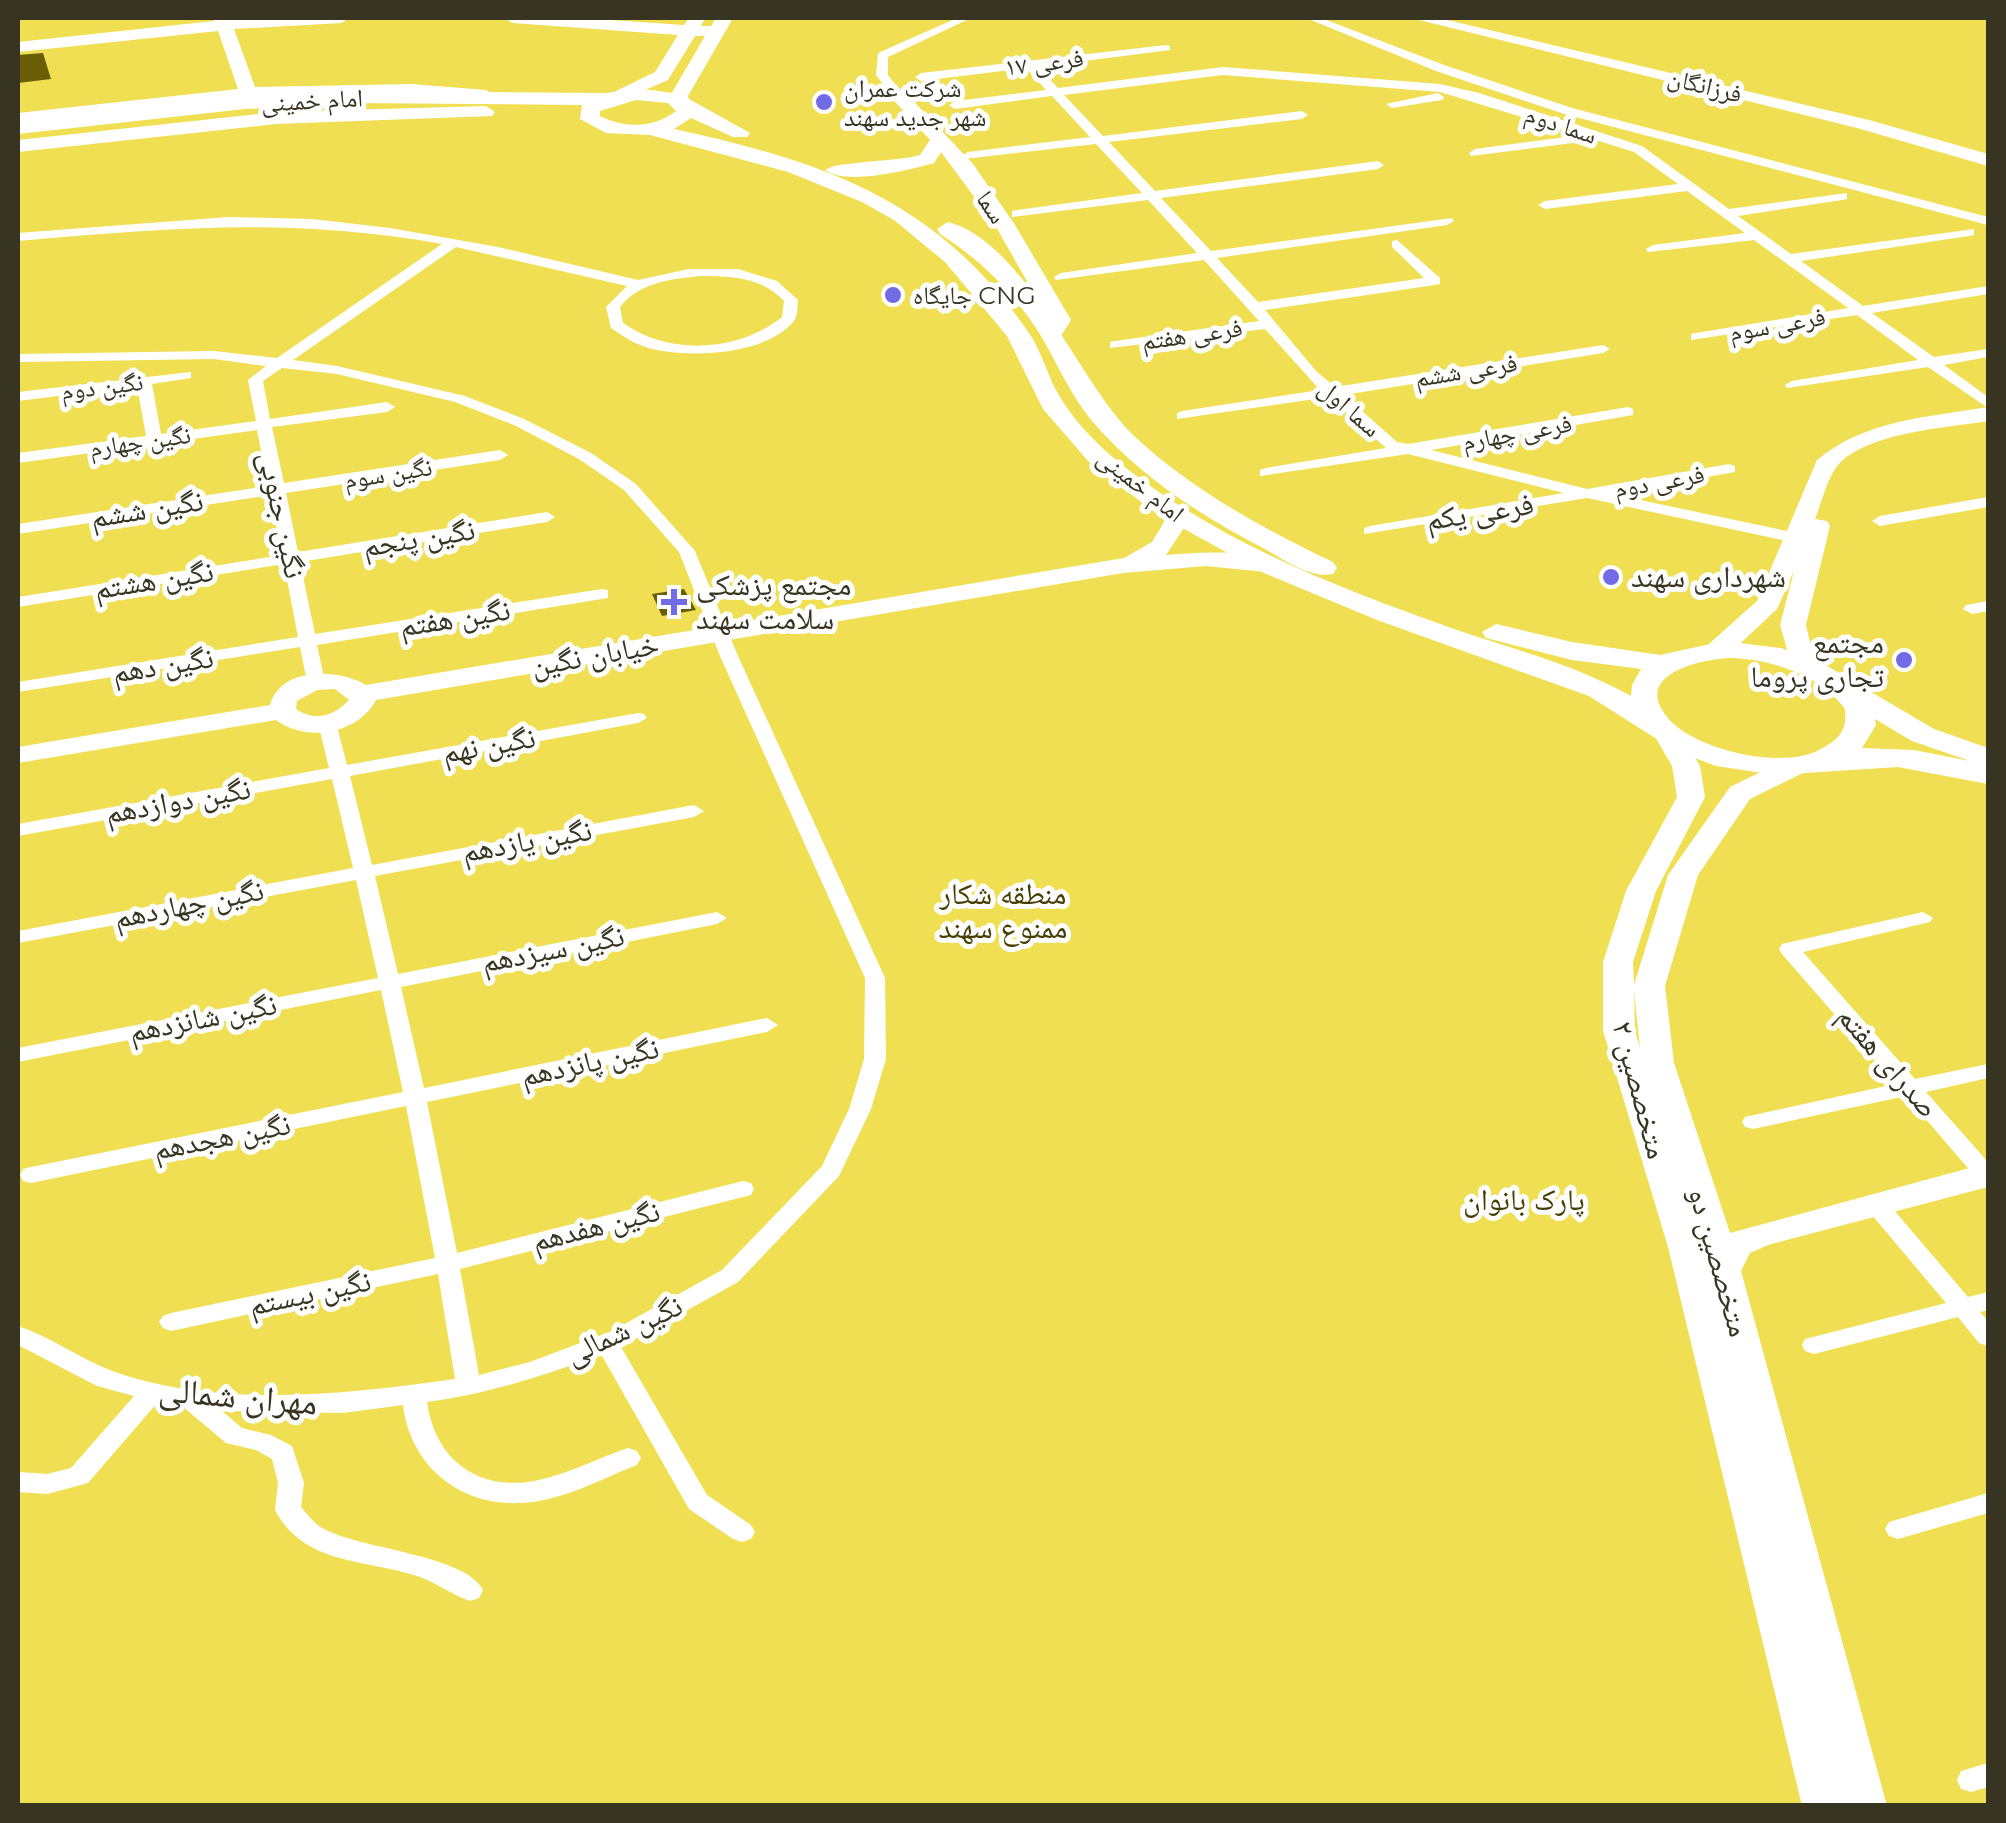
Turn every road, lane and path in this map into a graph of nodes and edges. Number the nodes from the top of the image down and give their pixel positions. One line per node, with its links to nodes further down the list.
1 (342, 18): 7 (street)
2 (513, 18): 8 (street)
3 (965, 18): 15 (street)
4 (1312, 18): 46 (street)
5 (1420, 18): 37 (street, فرزانگان)
6 (1471, 18): 34 (street, فرزانگان)
7 (223, 21): 10 (street); 14 (street)
8 (693, 24): 9 (street); 19 (street)
9 (720, 25): 21 (street)
10 (18, 47)
11 (1166, 48): 12 (street, فرعی ۱۷)
12 (1029, 64): 13 (street, فرعی ۱۷); 16 (street, سما اول)
13 (921, 77)
14 (248, 92): 18 (street); 25 (street)
15 (896, 92): 31 (street, سما)
16 (1054, 92): 17 (street, سما دوم); 22 (street, سما دوم); 32 (street, سما اول)
17 (1465, 94): 20 (street); 29 (street, سما دوم)
18 (509, 97): 19 (main road, امام خمینی); 27 (main road, امام خمینی)
19 (615, 97): 21 (main road, امام خمینی); 26 (main road)
20 (1392, 104)
21 (684, 105): 28 (main road); 39 (main road, امام خمینی)
22 (955, 105)
23 (486, 112): 26 (main road, امام خمینی); 30 (main road, امام خمینی); 33 (street)
24 (1302, 115): 32 (street)
25 (18, 119)
26 (590, 119): 28 (main road, امام خمینی)
27 (18, 128)
28 (648, 129): 92 (main road, امام خمینی)
29 (1598, 136): 35 (street); 40 (street, سما دوم)
30 (18, 137)
31 (939, 140): 39 (street); 62 (street, سما)
32 (1102, 141): 36 (street); 41 (street, سما اول)
33 (18, 146)
34 (1988, 149)
35 (1475, 153)
36 (968, 156)
37 (1988, 160)
38 (1378, 165): 41 (street)
39 (834, 170): 62 (main road, امام خمینی)
40 (1689, 187): 43 (street); 45 (street, سما دوم)
41 (1152, 196): 44 (street); 54 (street, سما اول)
42 (1842, 196): 45 (street)
43 (1544, 205)
44 (1016, 214)
45 (1725, 214): 49 (street, سما دوم)
46 (1988, 220)
47 (1447, 222): 54 (street)
48 (1970, 232): 55 (street)
49 (1754, 236): 53 (street); 55 (street, سما دوم)
50 (18, 237): 51 (street)
51 (453, 243): 57 (street); 69 (street)
52 (1397, 244): 59 (street)
53 (1653, 250)
54 (1207, 256): 56 (street); 59 (street, سما اول)
55 (1788, 260): 60 (street, سما دوم)
56 (1061, 277)
57 (639, 285): 57 (street)
58 (1988, 290): 60 (street)
59 (1255, 307): 61 (street, سما اول)
60 (1858, 310): 63 (street, فرعی سوم); 68 (street, سما دوم)
61 (1268, 324): 64 (street, فرعی هفتم); 73 (street, سما اول)
62 (1051, 334): 105 (main road, امام خمینی)
63 (1696, 337)
64 (1115, 345)
65 (1602, 348): 73 (street, فرعی ششم)
66 (1988, 353): 68 (street)
67 (18, 358): 69 (street, نگین شمالی)
68 (1930, 362): 72 (street); 75 (street, سما دوم)
69 (282, 364): 80 (street, نگین جنوبی); 102 (street, نگین شمالی)
70 (186, 375): 71 (street, نگین دوم)
71 (144, 380): 74 (street, نگین دوم); 82 (street)
72 (1792, 385)
73 (1330, 392): 79 (street, فرعی ششم); 83 (street, سما اول)
74 (18, 396)
75 (1988, 404)
76 (387, 407): 80 (street, نگین چهارم)
77 (1628, 412): 83 (street, فرعی چهارم)
78 (1988, 414): 96 (street)
79 (1182, 416)
80 (262, 424): 82 (street, نگین چهارم); 88 (street, نگین جنوبی)
81 (1988, 426): 96 (street)
82 (154, 438): 85 (street, نگین چهارم)
83 (1407, 451): 87 (street); 89 (street, سما اول)
84 (500, 456): 88 (street, نگین سوم)
85 (18, 458)
86 (1729, 469): 89 (street, فرعی دوم)
87 (1266, 473)
88 (276, 490): 94 (street, نگین ششم); 97 (street, نگین جنوبی)
89 (1590, 494): 95 (street, فرعی یکم); 96 (street, سما اول)
90 (1988, 502): 93 (street)
91 (547, 517): 97 (street, نگین پنجم)
92 (1179, 518): 98 (main road, امام خمینی); 99 (street)
93 (1880, 521)
94 (18, 529)
95 (1370, 530)
96 (1804, 540): 104 (street); 106 (street)
97 (290, 558): 101 (street, نگین هشتم); 103 (street, نگین جنوبی)
98 (1266, 565): 99 (street, خیابان نگین); 114 (main road, امام خمینی)
99 (1123, 566): 102 (street, خیابان نگین)
100 (602, 594): 103 (street, نگین هفتم)
101 (18, 602)
102 (720, 634): 110 (street, خیابان نگین); 146 (street, نگین شمالی)
103 (308, 642): 107 (street, نگین جنوبی); 108 (street, نگین دهم)
104 (1720, 649): 105 (main road); 106 (main road)
105 (1663, 664): 114 (main road)
106 (1802, 664): 109 (main road)
107 (316, 682): 110 (street); 111 (street)
108 (18, 687)
109 (1846, 689): 116 (main road); 117 (main road)
110 (362, 694): 113 (street)
111 (282, 711): 113 (street); 115 (street)
112 (638, 718): 118 (street, نگین نهم)
113 (327, 724): 118 (street)
114 (1664, 731): 117 (main road, امام خمینی); 158 (street, متخصصین ۲)
115 (18, 755)
116 (1988, 758)
117 (1810, 762): 119 (main road); 136 (street, متخصصین دو)
118 (340, 772): 121 (street, نگین دوازدهم); 122 (street)
119 (1988, 775)
120 (694, 811): 122 (street, نگین یازدهم)
121 (18, 830)
122 (361, 870): 125 (street, نگین چهاردهم); 126 (street)
123 (716, 918): 126 (street, نگین سیزدهم)
124 (1923, 918): 130 (street, صدرای هفتم)
125 (18, 938)
126 (389, 980): 128 (street, نگین شانزدهم); 131 (street)
127 (767, 1025): 131 (street, نگین پانزدهم)
128 (18, 1055)
129 (1988, 1072): 130 (street)
130 (1911, 1088): 132 (street); 134 (street, صدرای هفتم)
131 (414, 1098): 133 (street, نگین هجدهم); 139 (street)
132 (1753, 1122)
133 (31, 1175)
134 (1988, 1175): 137 (street)
135 (743, 1188): 139 (street, نگین هفدهم)
136 (1702, 1202): 138 (street); 140 (street, متخصصین دو)
137 (1874, 1202): 138 (street); 142 (street)
138 (1787, 1225): 140 (street)
139 (449, 1263): 143 (street, نگین بیستم); 148 (street)
140 (1723, 1272): 159 (street, متخصصین دو)
141 (1988, 1300): 142 (street)
142 (1963, 1307): 145 (street); 147 (street)
143 (170, 1322)
144 (18, 1335): 149 (street, مهران شمالی)
145 (1988, 1338)
146 (606, 1343): 148 (street, نگین شمالی); 156 (street)
147 (1814, 1345)
148 (470, 1387): 150 (street, مهران شمالی)
149 (153, 1391): 151 (street, مهران شمالی); 153 (street)
150 (414, 1396): 151 (street, مهران شمالی); 152 (street)
151 (188, 1397): 157 (street)
152 (628, 1458)
153 (18, 1482)
154 (1988, 1503): 155 (street)
155 (1898, 1529)
156 (742, 1532)
157 (470, 1590)
158 (1824, 1806)
159 (1866, 1806)

